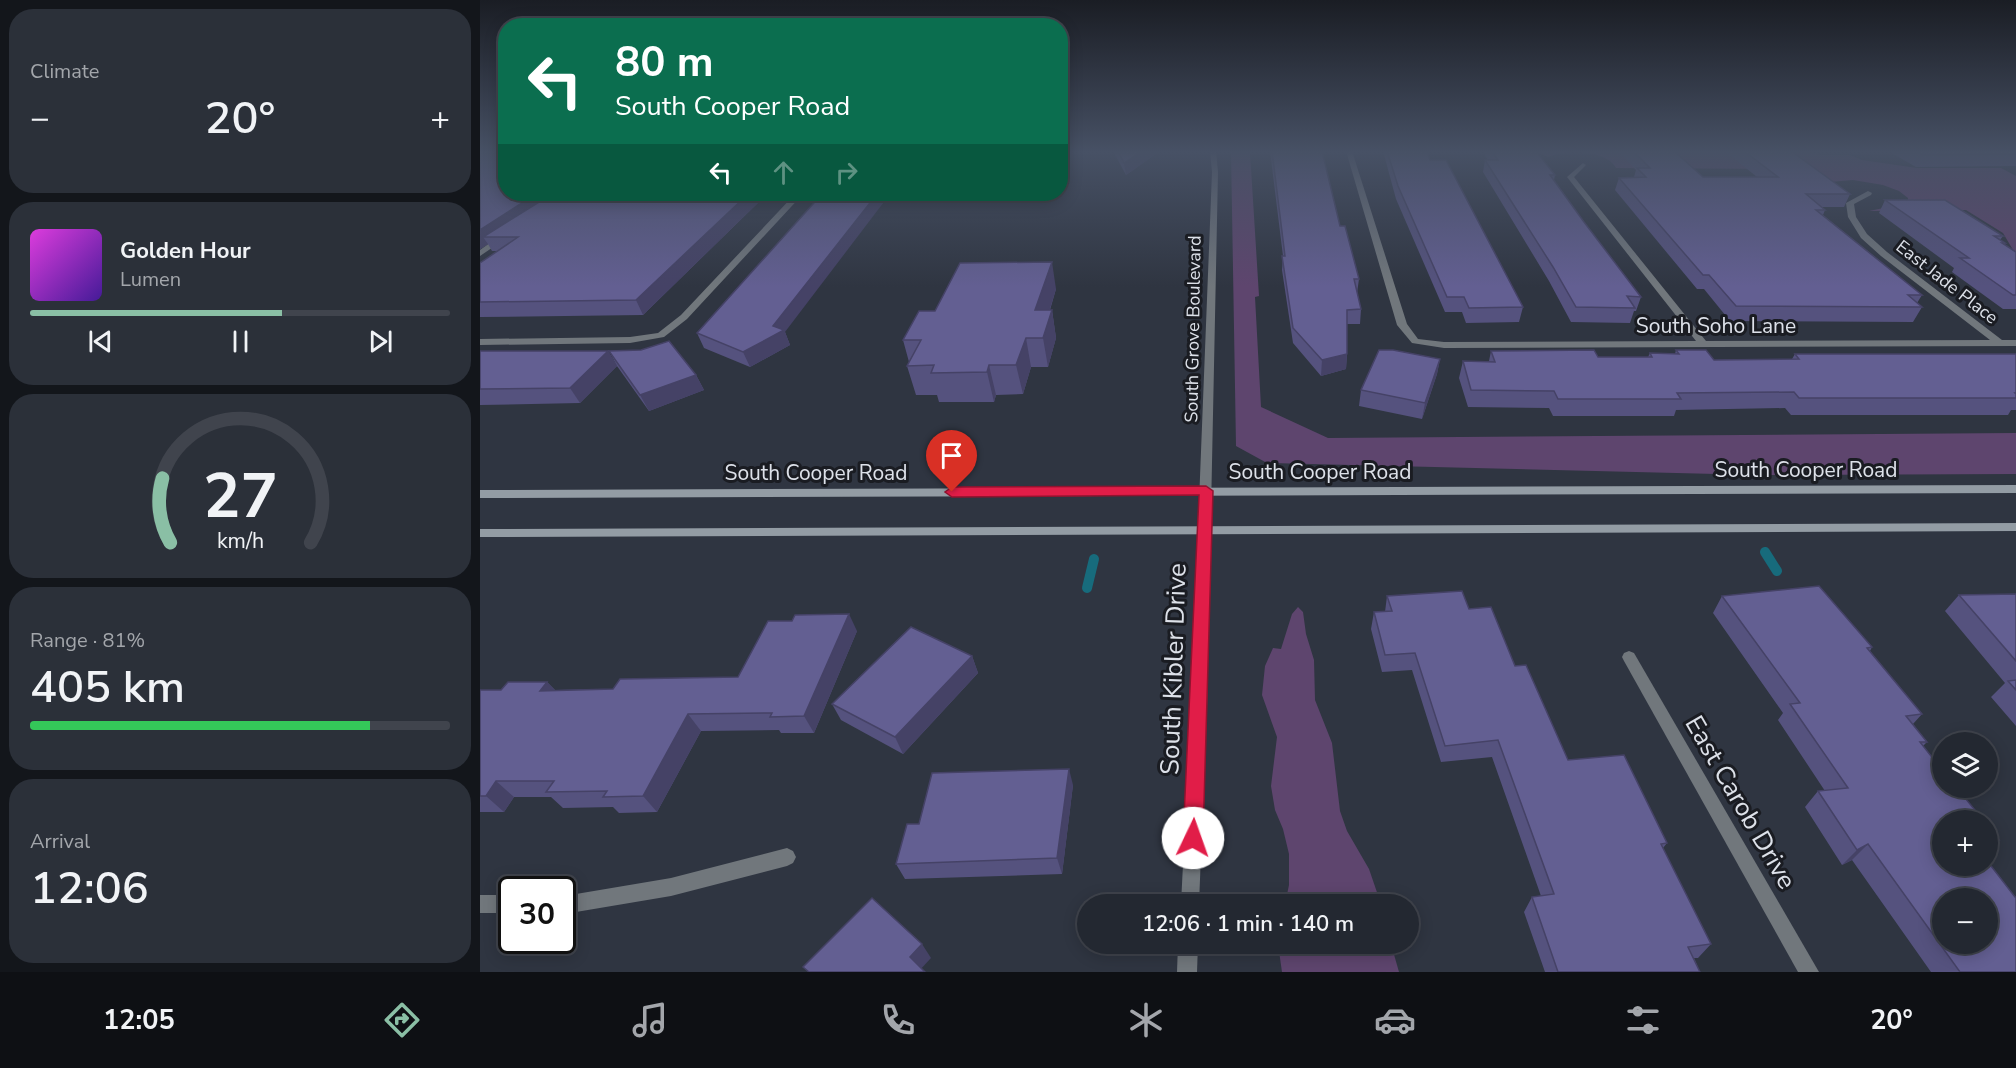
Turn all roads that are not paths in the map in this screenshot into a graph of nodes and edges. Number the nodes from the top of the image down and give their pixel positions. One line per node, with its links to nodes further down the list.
1 (1214, 196): 13 (street, South Grove Boulevard)
2 (1363, 196): 11 (street, South Soho Lane)
3 (1585, 196): 11 (street)
4 (1862, 196): 9 (street, East Jade Place)
5 (792, 201): 8 (street)
6 (509, 234): 7 (street)
7 (480, 254)
8 (480, 342)
9 (2000, 343): 10 (street, South Soho Lane); 11 (street, South Soho Lane)
10 (2016, 343)
11 (1703, 344)
12 (2016, 489): 13 (main road, South Cooper Road)
13 (1206, 491): 14 (main road, South Cooper Road); 15 (street, South Grove Boulevard)
14 (480, 494)
15 (1205, 508): 17 (street, South Kibler Drive)
16 (2016, 526): 17 (main road)
17 (1205, 530): 18 (main road); 21 (street, South Kibler Drive)
18 (480, 533)
19 (1629, 657): 27 (street, East Carob Drive)
20 (787, 857): 22 (street)
21 (1190, 894)
22 (576, 903)
23 (480, 904): 24 (street)
24 (498, 904)
25 (1187, 954): 26 (street)
26 (1186, 972)
27 (1809, 972)

